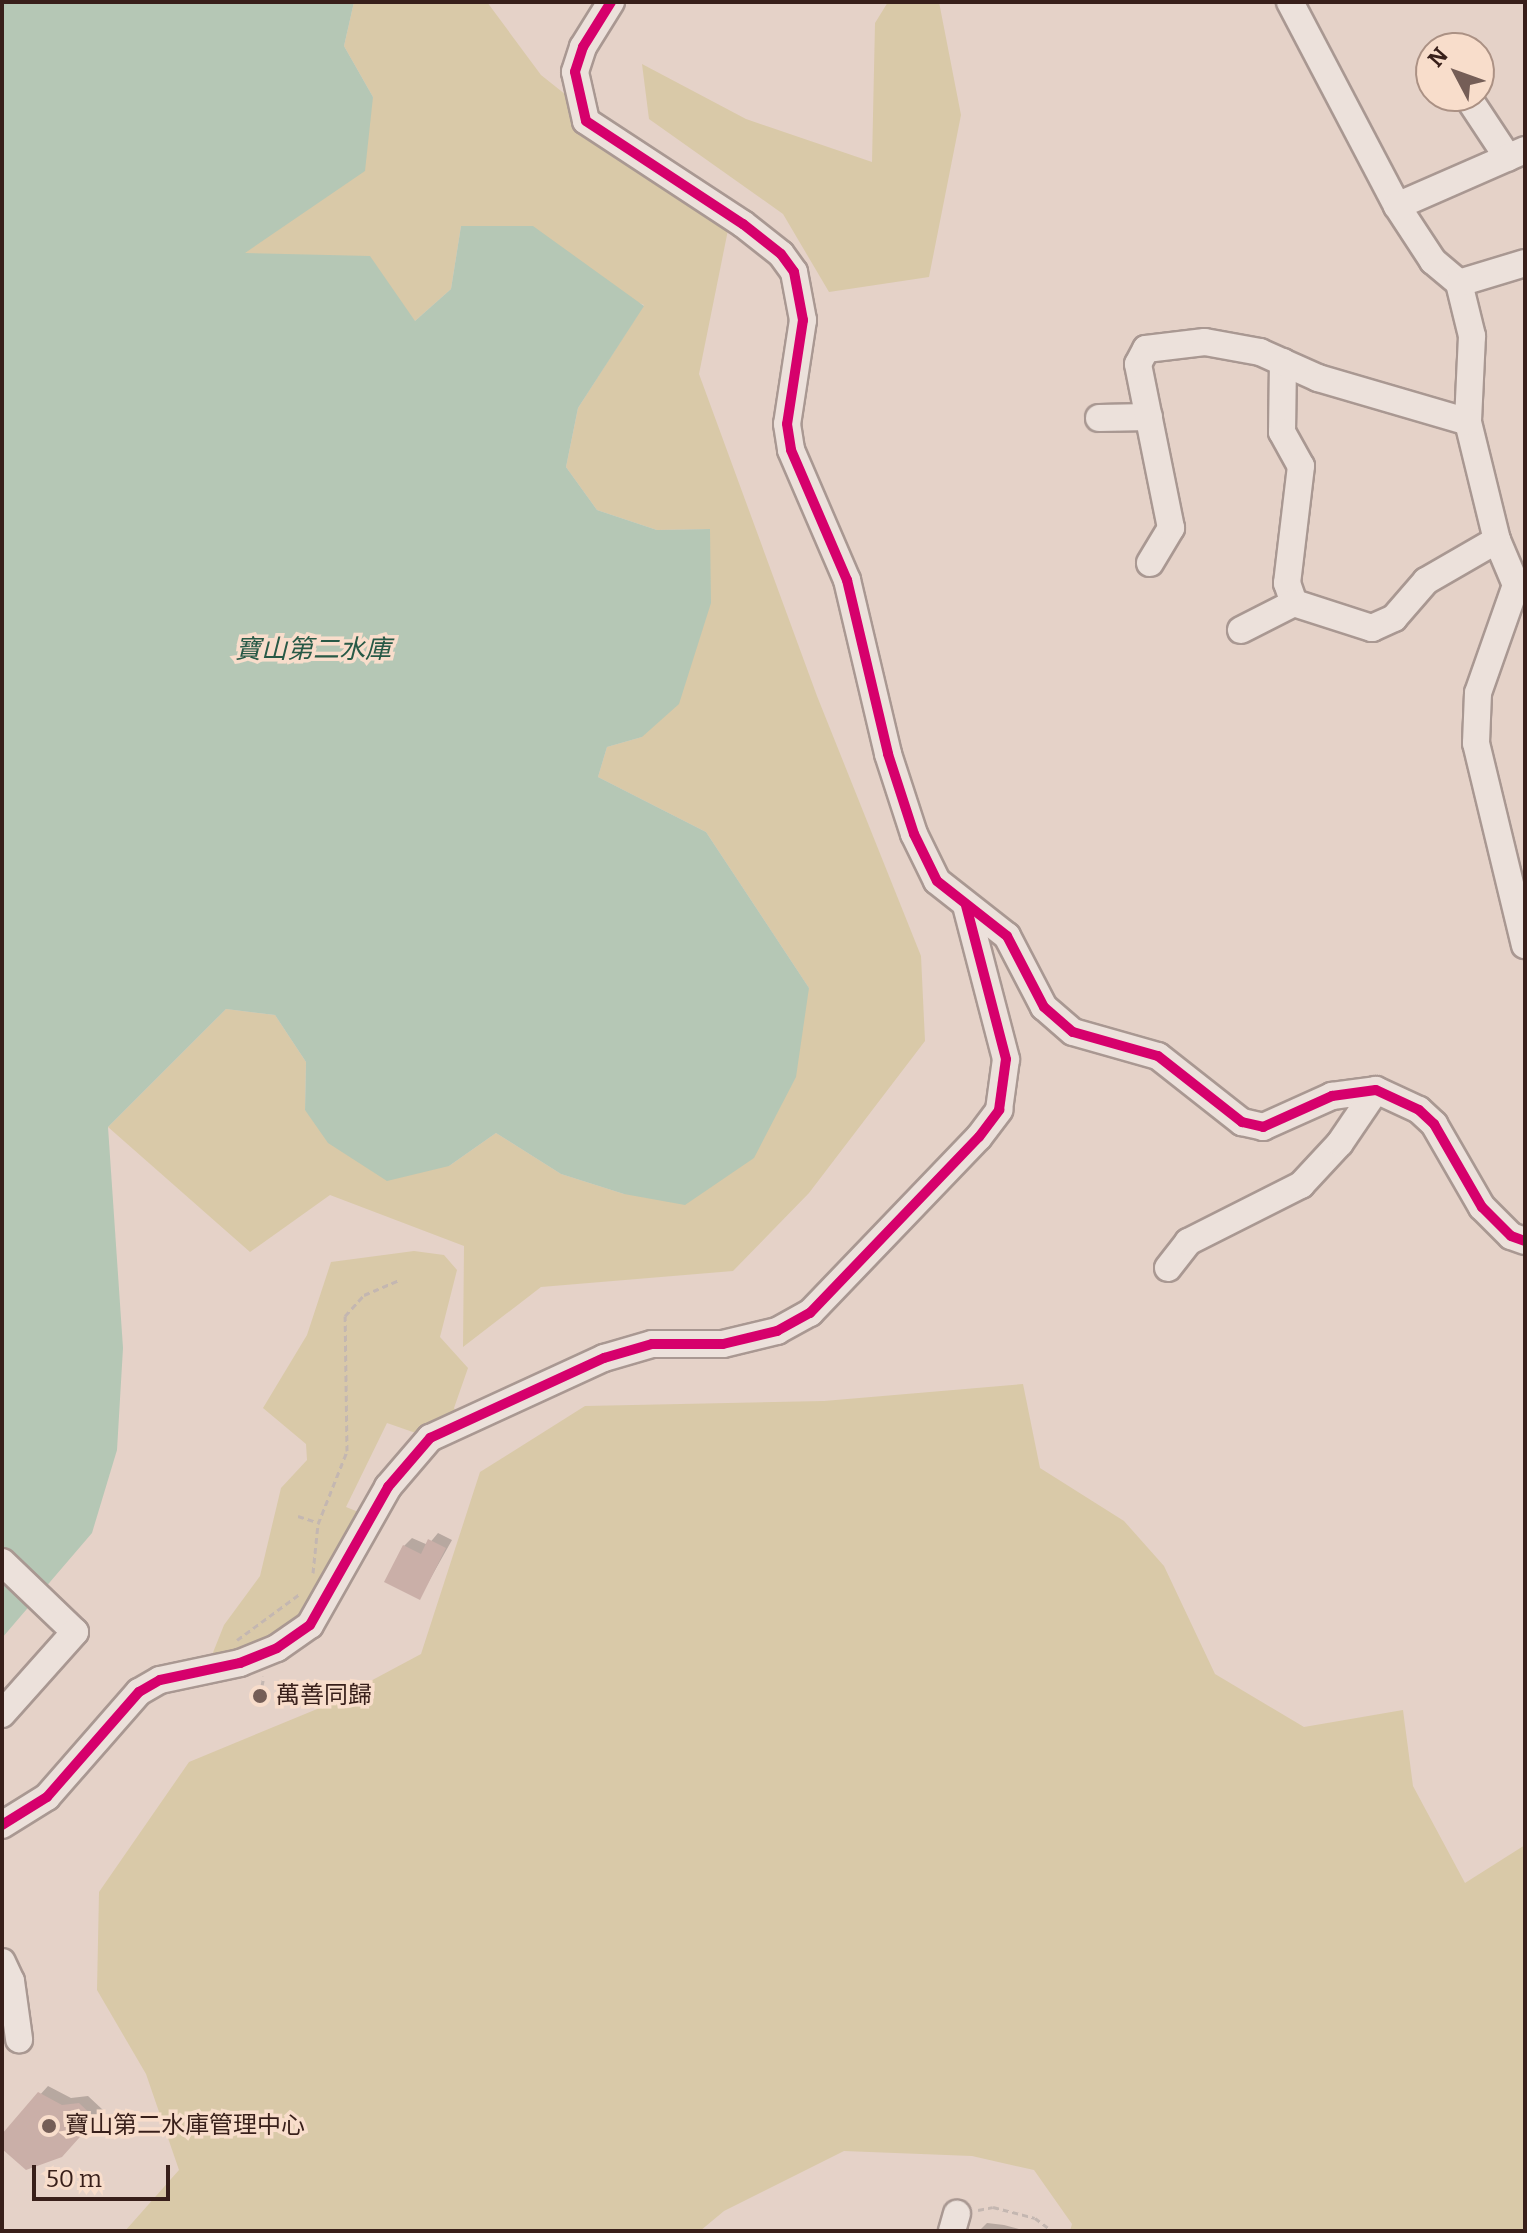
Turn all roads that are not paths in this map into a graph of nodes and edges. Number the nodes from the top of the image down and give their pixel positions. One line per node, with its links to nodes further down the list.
1 (611, 2): 18 (street)
2 (1290, 2): 5 (street)
3 (1481, 112): 4 (street)
4 (1516, 154): 5 (street)
5 (1397, 206): 7 (street)
6 (1525, 263): 7 (street)
7 (1459, 283): 11 (street)
8 (1283, 362): 9 (street); 11 (street); 14 (street)
9 (1149, 417): 10 (street); 13 (street)
10 (1099, 418)
11 (1468, 422): 12 (street)
12 (1497, 540): 14 (street); 17 (street)
13 (1150, 563)
14 (1294, 603): 15 (street)
15 (1241, 630)
16 (1525, 635): 17 (street)
17 (1498, 639): 19 (street)
18 (966, 905): 20 (street); 25 (street)
19 (1525, 945)
20 (1376, 1090): 21 (street); 22 (street)
21 (1525, 1241)
22 (1168, 1268)
23 (2, 1562): 24 (street)
24 (2, 1714)
25 (2, 1825)
26 (2, 1962): 27 (street)
27 (19, 2039)

